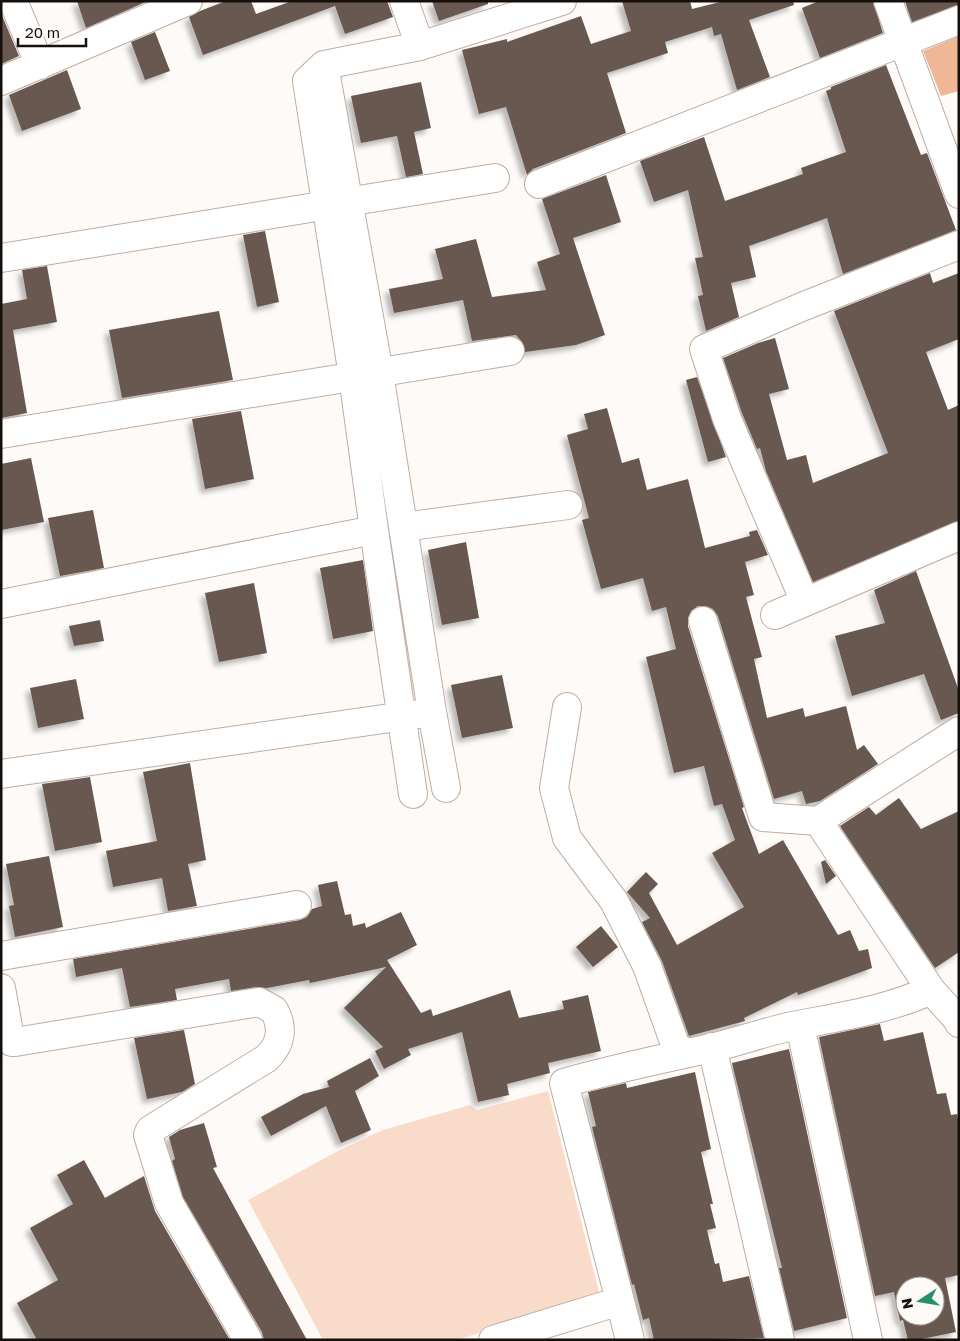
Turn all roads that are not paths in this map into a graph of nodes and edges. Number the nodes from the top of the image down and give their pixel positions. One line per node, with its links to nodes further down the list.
1 (13, 1): 9 (street)
2 (188, 1): 9 (street)
3 (404, 1): 8 (street)
4 (562, 1): 8 (street)
5 (888, 1): 7 (street)
6 (959, 20): 7 (street)
7 (902, 41): 12 (street); 13 (street)
8 (420, 46): 14 (street)
9 (40, 65): 10 (street)
10 (1, 81)
11 (495, 178): 14 (street)
12 (539, 184)
13 (959, 194)
14 (338, 202): 16 (street); 18 (street)
15 (959, 245): 24 (street)
16 (1, 258)
17 (510, 351): 18 (street)
18 (366, 374): 19 (street); 21 (street); 22 (street)
19 (1, 434)
20 (568, 505): 21 (street)
21 (403, 527): 29 (street)
22 (374, 530): 25 (street); 30 (street)
23 (959, 536): 24 (street)
24 (805, 602): 26 (street)
25 (1, 604)
26 (775, 615)
27 (702, 621): 35 (street)
28 (567, 707): 42 (street)
29 (432, 712): 30 (street); 33 (street)
30 (400, 716): 32 (street); 34 (street)
31 (959, 731): 35 (street)
32 (1, 774)
33 (446, 788)
34 (413, 794)
35 (818, 821): 39 (street)
36 (297, 905): 37 (street)
37 (1, 956)
38 (1, 988): 44 (street)
39 (930, 990): 40 (street); 41 (street)
40 (959, 1023)
41 (800, 1025): 42 (street); 48 (street)
42 (700, 1050): 43 (street); 47 (street)
43 (620, 1301): 45 (street); 46 (street)
44 (248, 1340)
45 (493, 1340)
46 (630, 1340)
47 (780, 1340)
48 (868, 1340)

